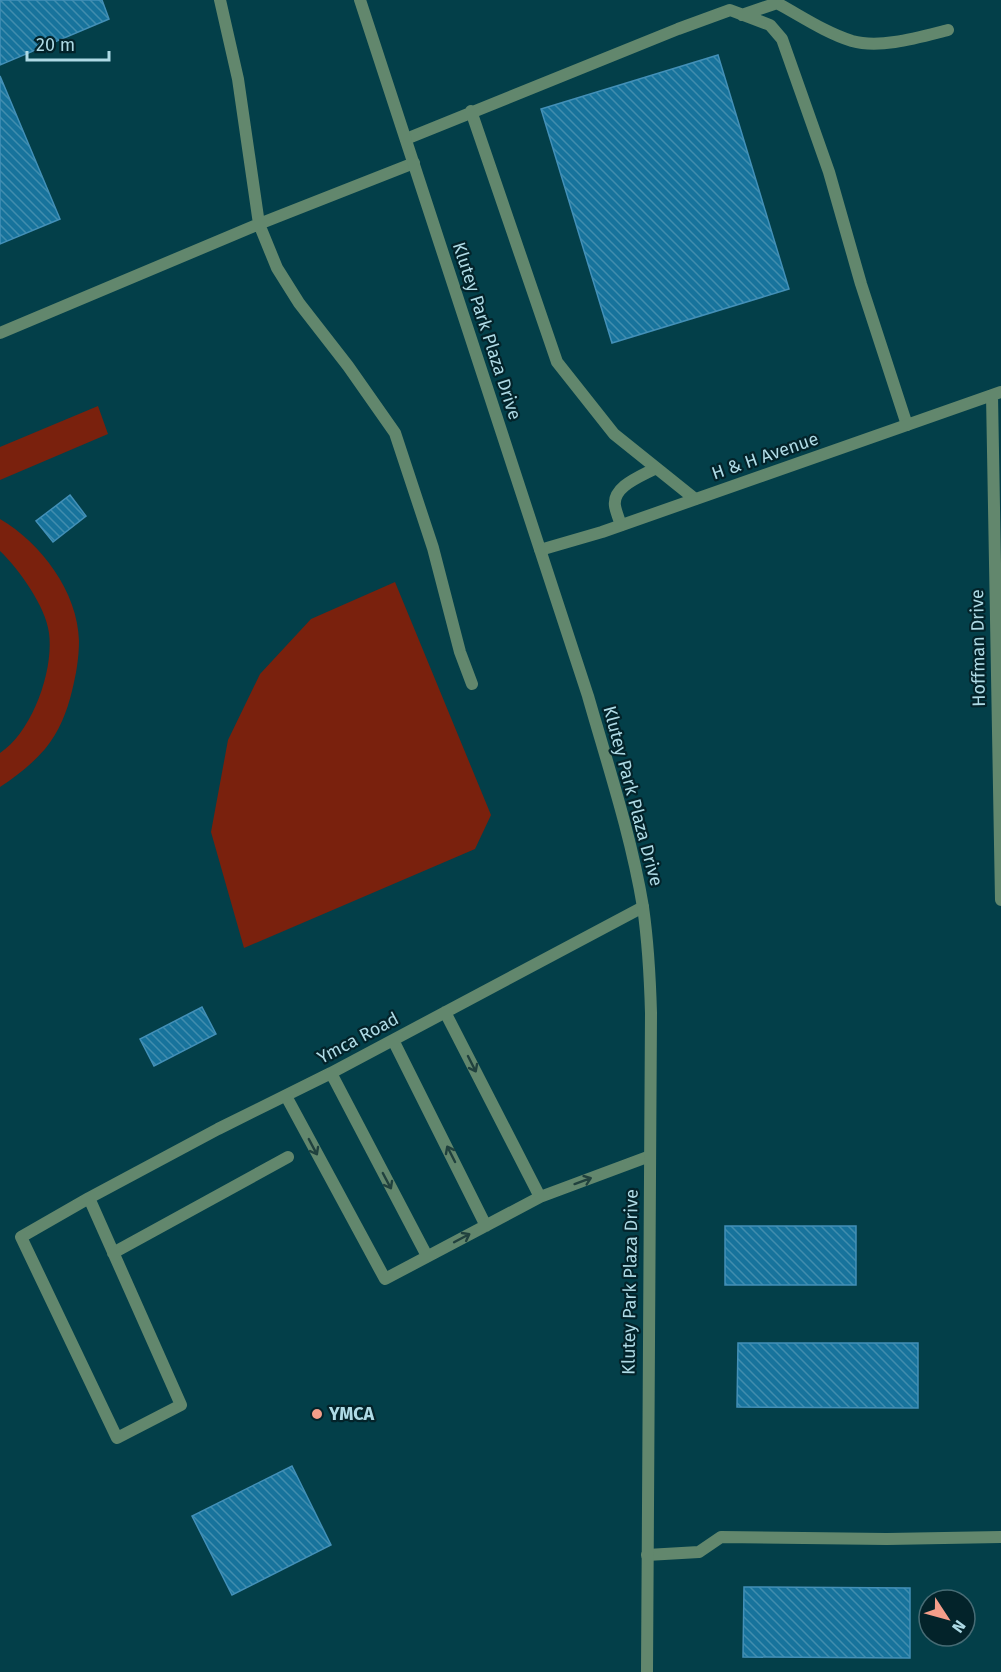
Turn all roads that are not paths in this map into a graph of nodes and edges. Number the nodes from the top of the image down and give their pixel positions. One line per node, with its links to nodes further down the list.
1 (220, 0): 8 (street)
2 (360, 0): 6 (street, Klutey Park Plaza Drive)
3 (742, 15): 4 (street); 5 (street); 11 (street)
4 (948, 30)
5 (471, 111): 6 (street); 12 (street)
6 (406, 139): 7 (street, Klutey Park Plaza Drive)
7 (414, 163): 8 (street); 15 (street, Klutey Park Plaza Drive)
8 (259, 224): 9 (street); 16 (street)
9 (0, 333)
10 (996, 394): 11 (street, H & H Avenue); 17 (street, Hoffman Drive)
11 (907, 425): 13 (street, H & H Avenue)
12 (656, 468): 13 (street); 14 (street)
13 (695, 499): 14 (street, H & H Avenue)
14 (621, 525): 15 (street, H & H Avenue)
15 (540, 550): 18 (street, Klutey Park Plaza Drive)
16 (472, 684)
17 (1001, 900)
18 (643, 908): 19 (street, Ymca Road); 23 (street, Klutey Park Plaza Drive)
19 (445, 1012): 20 (street, Ymca Road); 25 (street, one-way to 25)
20 (393, 1040): 21 (street, Ymca Road); 27 (street, one-way to 20)
21 (331, 1073): 22 (street, Ymca Road); 29 (street, one-way to 29)
22 (286, 1096): 26 (street, Ymca Road); 29 (street, one-way to 29)
23 (650, 1156): 25 (street, one-way to 23); 31 (street, Klutey Park Plaza Drive)
24 (288, 1157): 28 (street)
25 (540, 1197): 27 (street)
26 (89, 1198): 28 (street, Ymca Road); 28 (street, Ymca Road)
27 (486, 1226): 29 (street, one-way to 27)
28 (113, 1253)
29 (427, 1256)
30 (1001, 1537): 31 (street)
31 (647, 1555): 32 (street, Klutey Park Plaza Drive)
32 (647, 1672)

